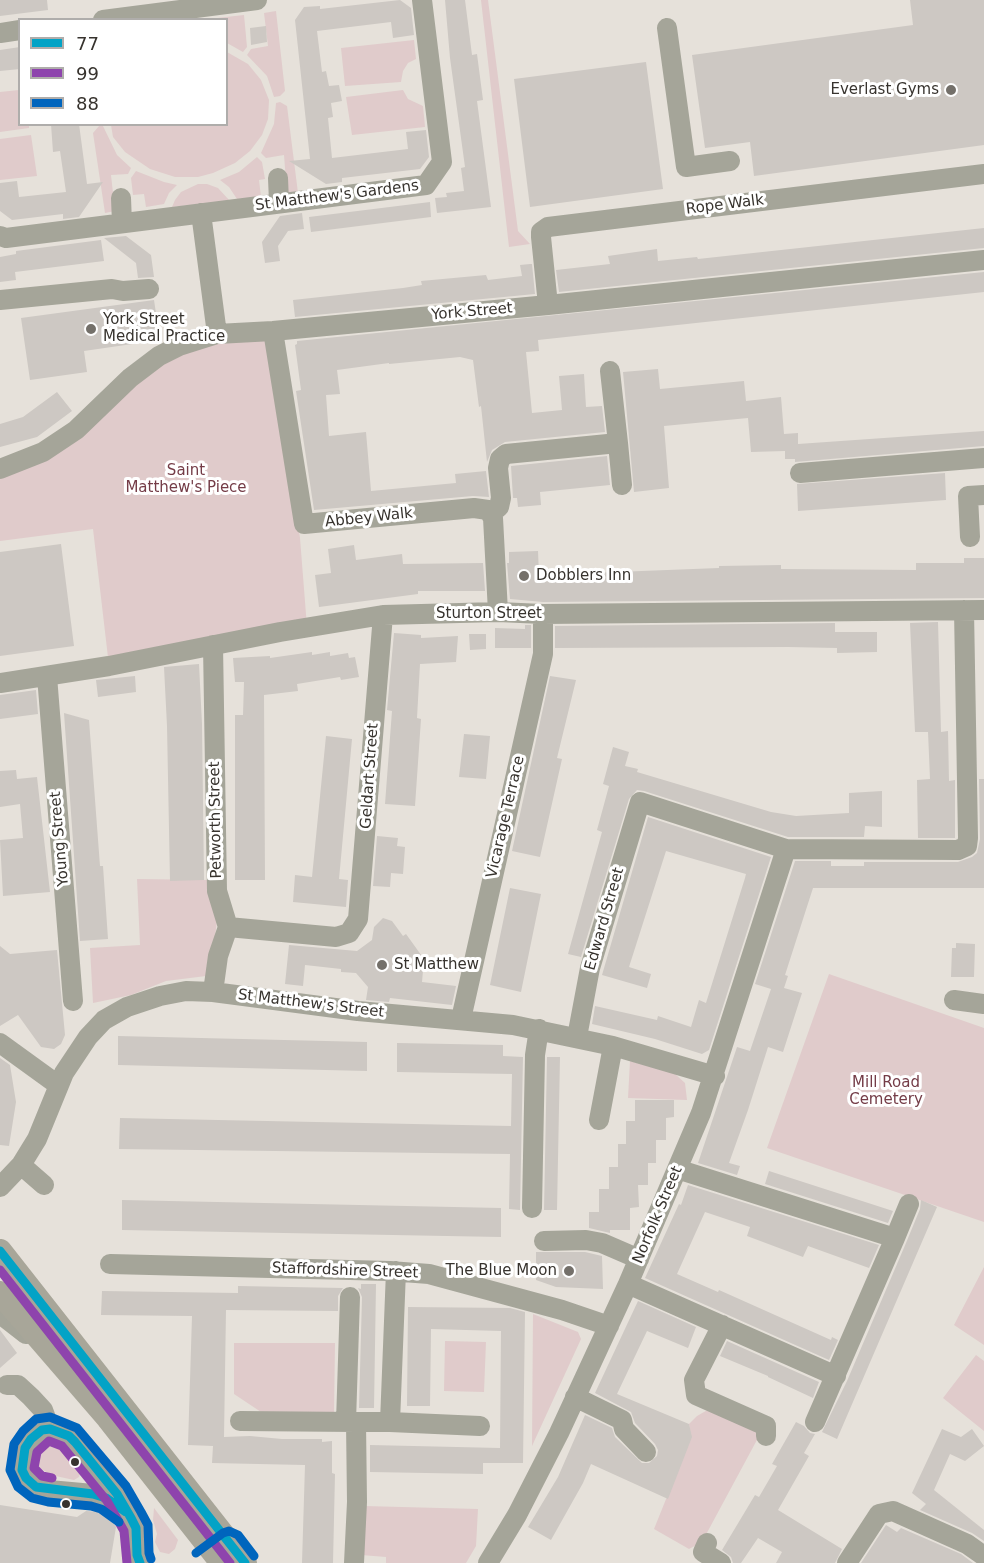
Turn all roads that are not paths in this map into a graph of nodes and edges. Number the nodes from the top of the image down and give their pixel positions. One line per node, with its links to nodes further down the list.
1 (257, 0): 3 (street)
2 (422, 0): 11 (street, St Matthew's Gardens)
3 (118, 18)
4 (667, 28): 7 (street)
5 (18, 30): 6 (street)
6 (0, 33)
7 (730, 161)
8 (984, 174): 18 (street, Rope Walk)
9 (278, 178): 11 (street)
10 (121, 198): 13 (street)
11 (279, 202): 12 (street, St Matthew's Gardens)
12 (201, 213): 13 (street, St Matthew's Gardens); 20 (street)
13 (123, 223): 14 (street, St Matthew's Gardens)
14 (0, 236)
15 (984, 260): 18 (street, York Street)
16 (149, 289): 17 (street)
17 (0, 300)
18 (548, 305): 19 (street, York Street)
19 (273, 331): 20 (street, York Street); 28 (street, Abbey Walk)
20 (217, 334): 24 (street, York Street)
21 (610, 371): 22 (street)
22 (618, 443): 26 (street); 28 (street)
23 (984, 458): 25 (street)
24 (0, 469)
25 (800, 473)
26 (622, 485)
27 (984, 495): 29 (street)
28 (492, 513): 31 (street)
29 (970, 537)
30 (974, 610): 32 (street, Sturton Street); 37 (street)
31 (498, 612): 32 (street, Sturton Street); 33 (street, Sturton Street)
32 (543, 614): 43 (street, Vicarage Terrace)
33 (383, 615): 34 (street, Sturton Street); 38 (street, Geldart Street)
34 (213, 645): 35 (street, Sturton Street); 38 (street, Petworth Street)
35 (47, 676): 36 (street, Sturton Street); 41 (street, Young Street)
36 (0, 683)
37 (786, 849): 45 (street, Edward Street); 48 (street, Norfolk Street)
38 (228, 927): 39 (street)
39 (213, 992): 43 (street, St Matthew's Street); 49 (street, St Matthew's Street)
40 (954, 1000): 42 (street)
41 (73, 1001)
42 (984, 1004)
43 (461, 1019): 44 (street, St Matthew's Street)
44 (539, 1029): 45 (street, St Matthew's Street); 56 (street)
45 (577, 1037): 47 (street, St Matthew's Street)
46 (0, 1043): 49 (street)
47 (613, 1046): 48 (street, St Matthew's Street); 50 (street)
48 (715, 1076): 52 (street, Norfolk Street)
49 (58, 1085): 51 (street, St Matthew's Street)
50 (599, 1120)
51 (21, 1165): 53 (street); 54 (street, St Matthew's Street)
52 (677, 1169): 57 (street); 60 (street, Norfolk Street)
53 (44, 1185)
54 (0, 1186)
55 (909, 1204): 57 (street)
56 (532, 1208)
57 (895, 1239): 70 (street)
58 (544, 1241): 60 (street)
59 (0, 1251): 83 (main road)
60 (639, 1259): 63 (street, Norfolk Street)
61 (110, 1264): 62 (street, Staffordshire Street)
62 (396, 1271): 68 (street, Staffordshire Street); 75 (street)
63 (628, 1284): 67 (street); 68 (street, Norfolk Street)
64 (0, 1293): 69 (main road)
65 (350, 1297): 74 (street)
66 (0, 1314): 69 (street)
67 (722, 1325): 70 (street); 79 (street)
68 (609, 1326): 72 (street, Norfolk Street)
69 (48, 1348): 83 (main road)
70 (836, 1376): 76 (street)
71 (7, 1385): 78 (street)
72 (576, 1397): 80 (street); 88 (street, Norfolk Street)
73 (240, 1421): 74 (street)
74 (351, 1422): 75 (street); 87 (street)
75 (390, 1422): 77 (street)
76 (815, 1422)
77 (480, 1426)
78 (50, 1429): 81 (street); 81 (street)
79 (766, 1436)
80 (646, 1452)
81 (126, 1512): 85 (street)
82 (708, 1543): 89 (street)
83 (217, 1556): 86 (main road)
84 (984, 1556): 90 (street)
85 (140, 1563)
86 (245, 1563)
87 (354, 1563)
88 (488, 1563)
89 (721, 1563)
90 (847, 1563)

